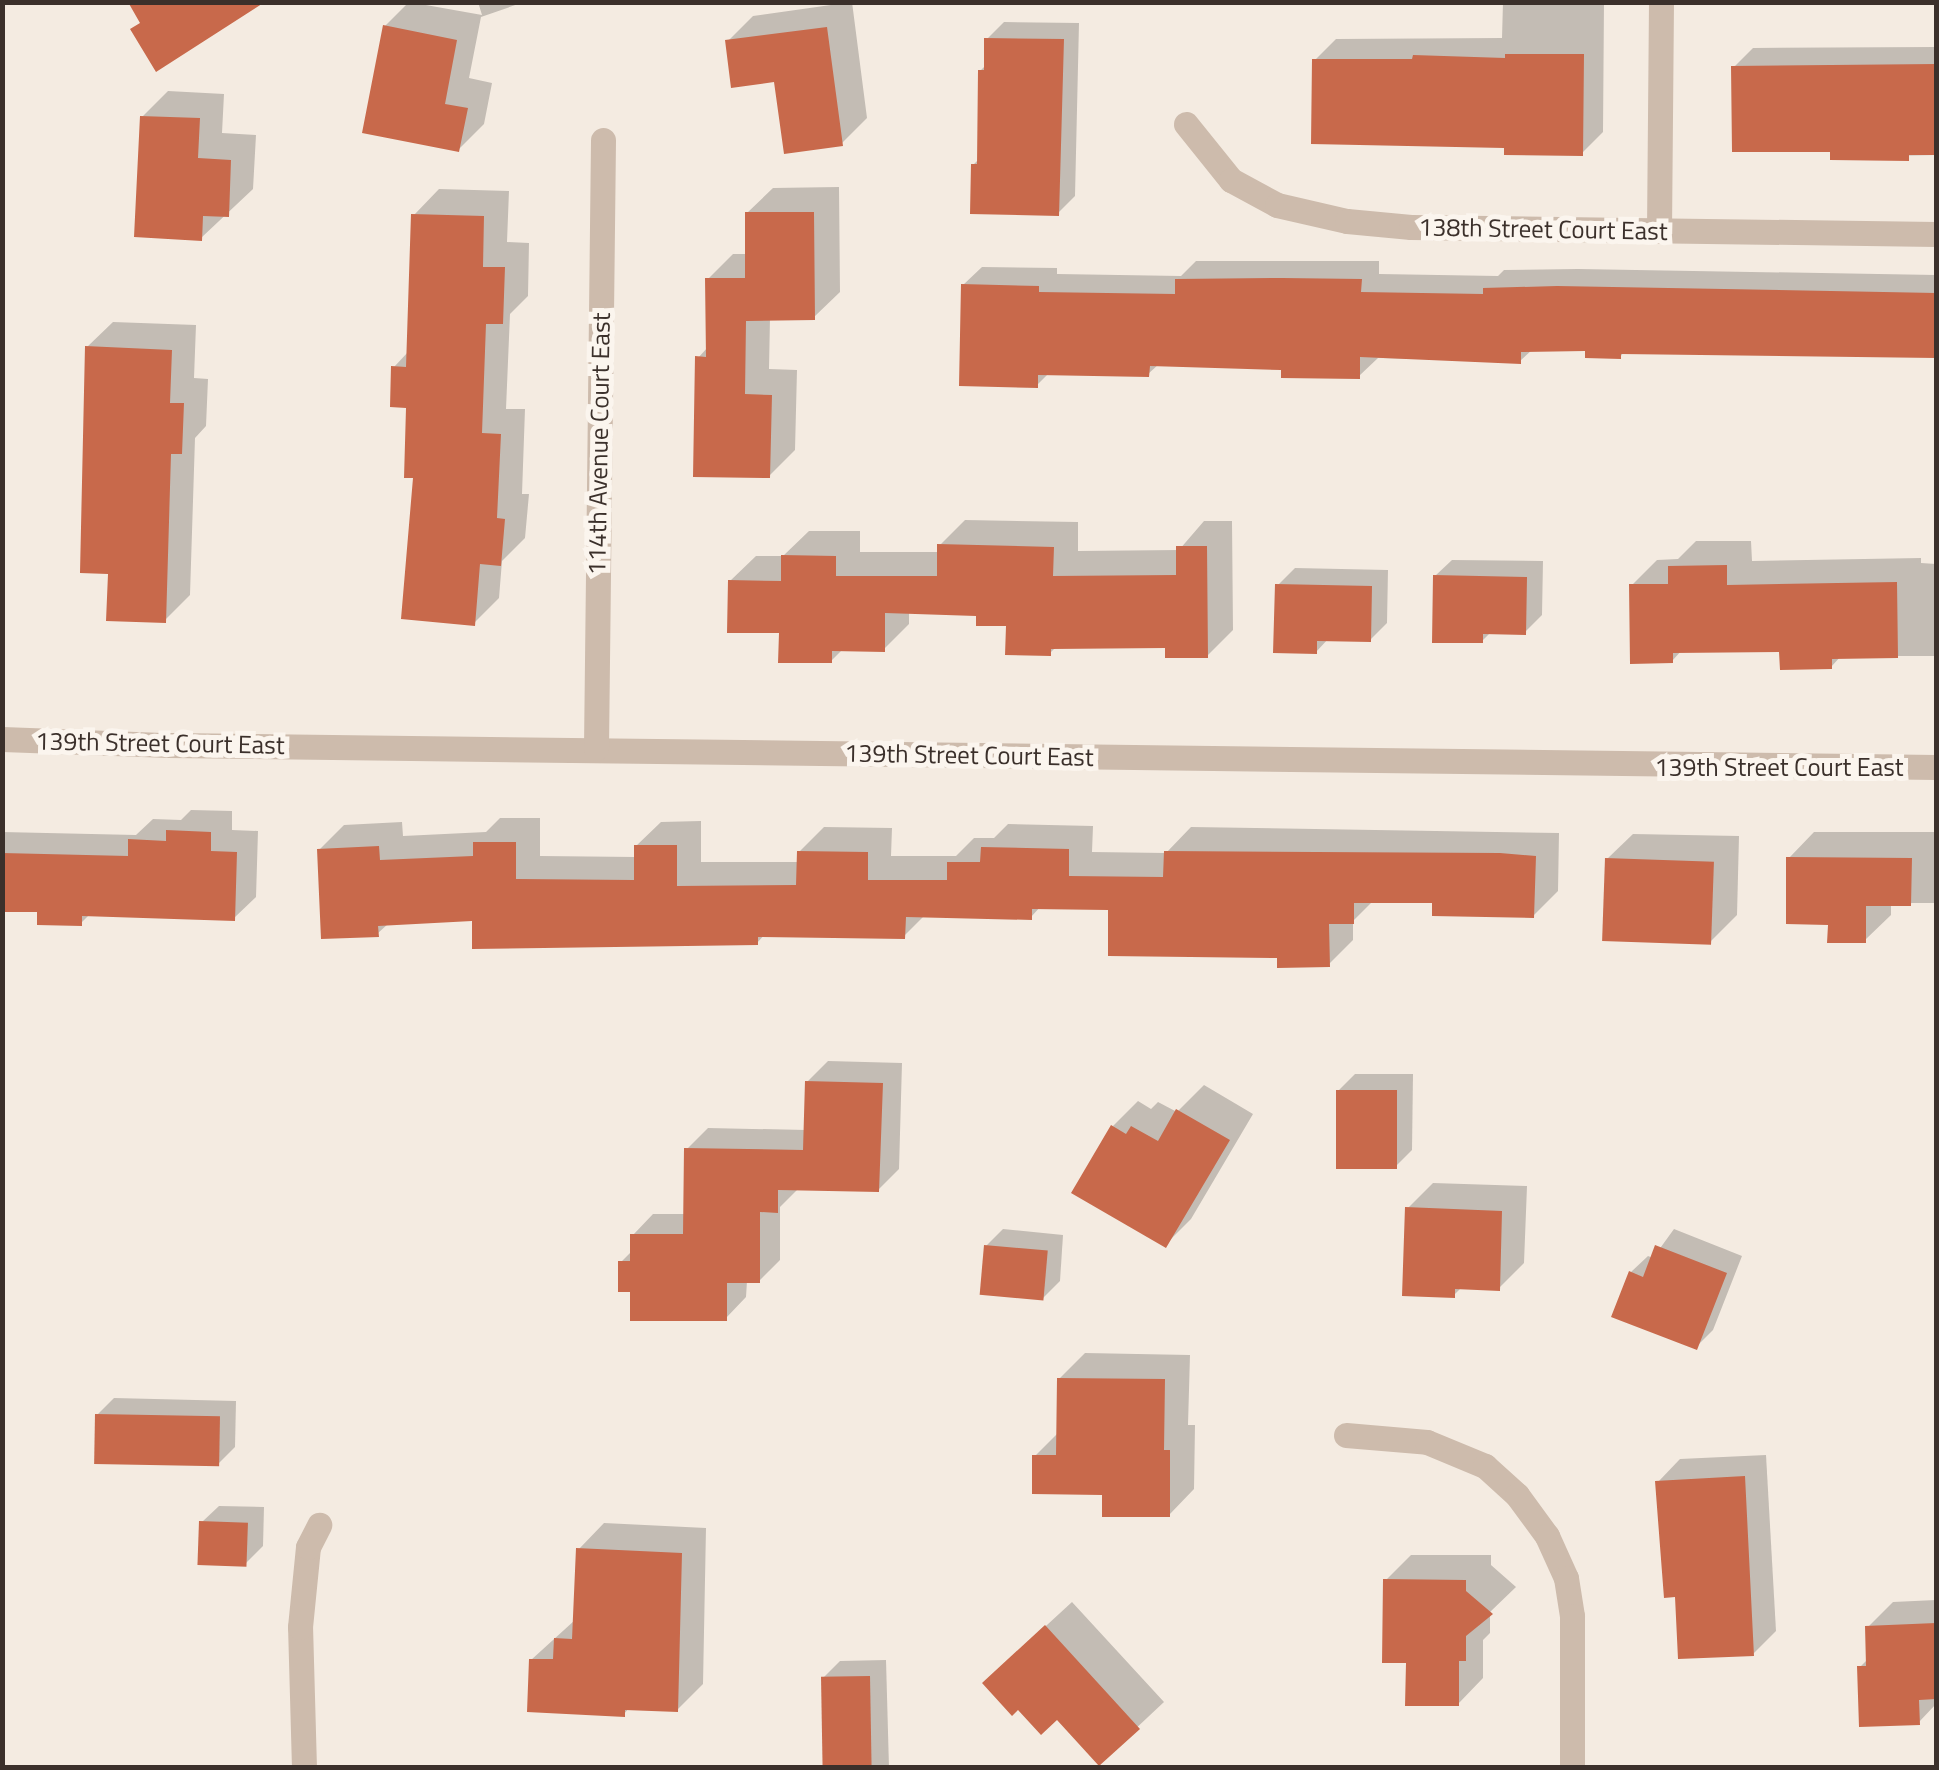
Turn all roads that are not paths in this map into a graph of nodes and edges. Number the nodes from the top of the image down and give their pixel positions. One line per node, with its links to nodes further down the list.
1 (1661, 2): 4 (street)
2 (1186, 124): 4 (street, 138th Street Court East)
3 (603, 140): 7 (street, 114th Avenue Court East)
4 (1660, 231): 5 (street, 138th Street Court East)
5 (1936, 234)
6 (2, 739): 7 (street, 139th Street Court East)
7 (596, 748): 8 (street, 139th Street Court East)
8 (1936, 768)
9 (1346, 1435): 12 (street)
10 (319, 1525): 11 (street)
11 (304, 1768)
12 (1572, 1768)

